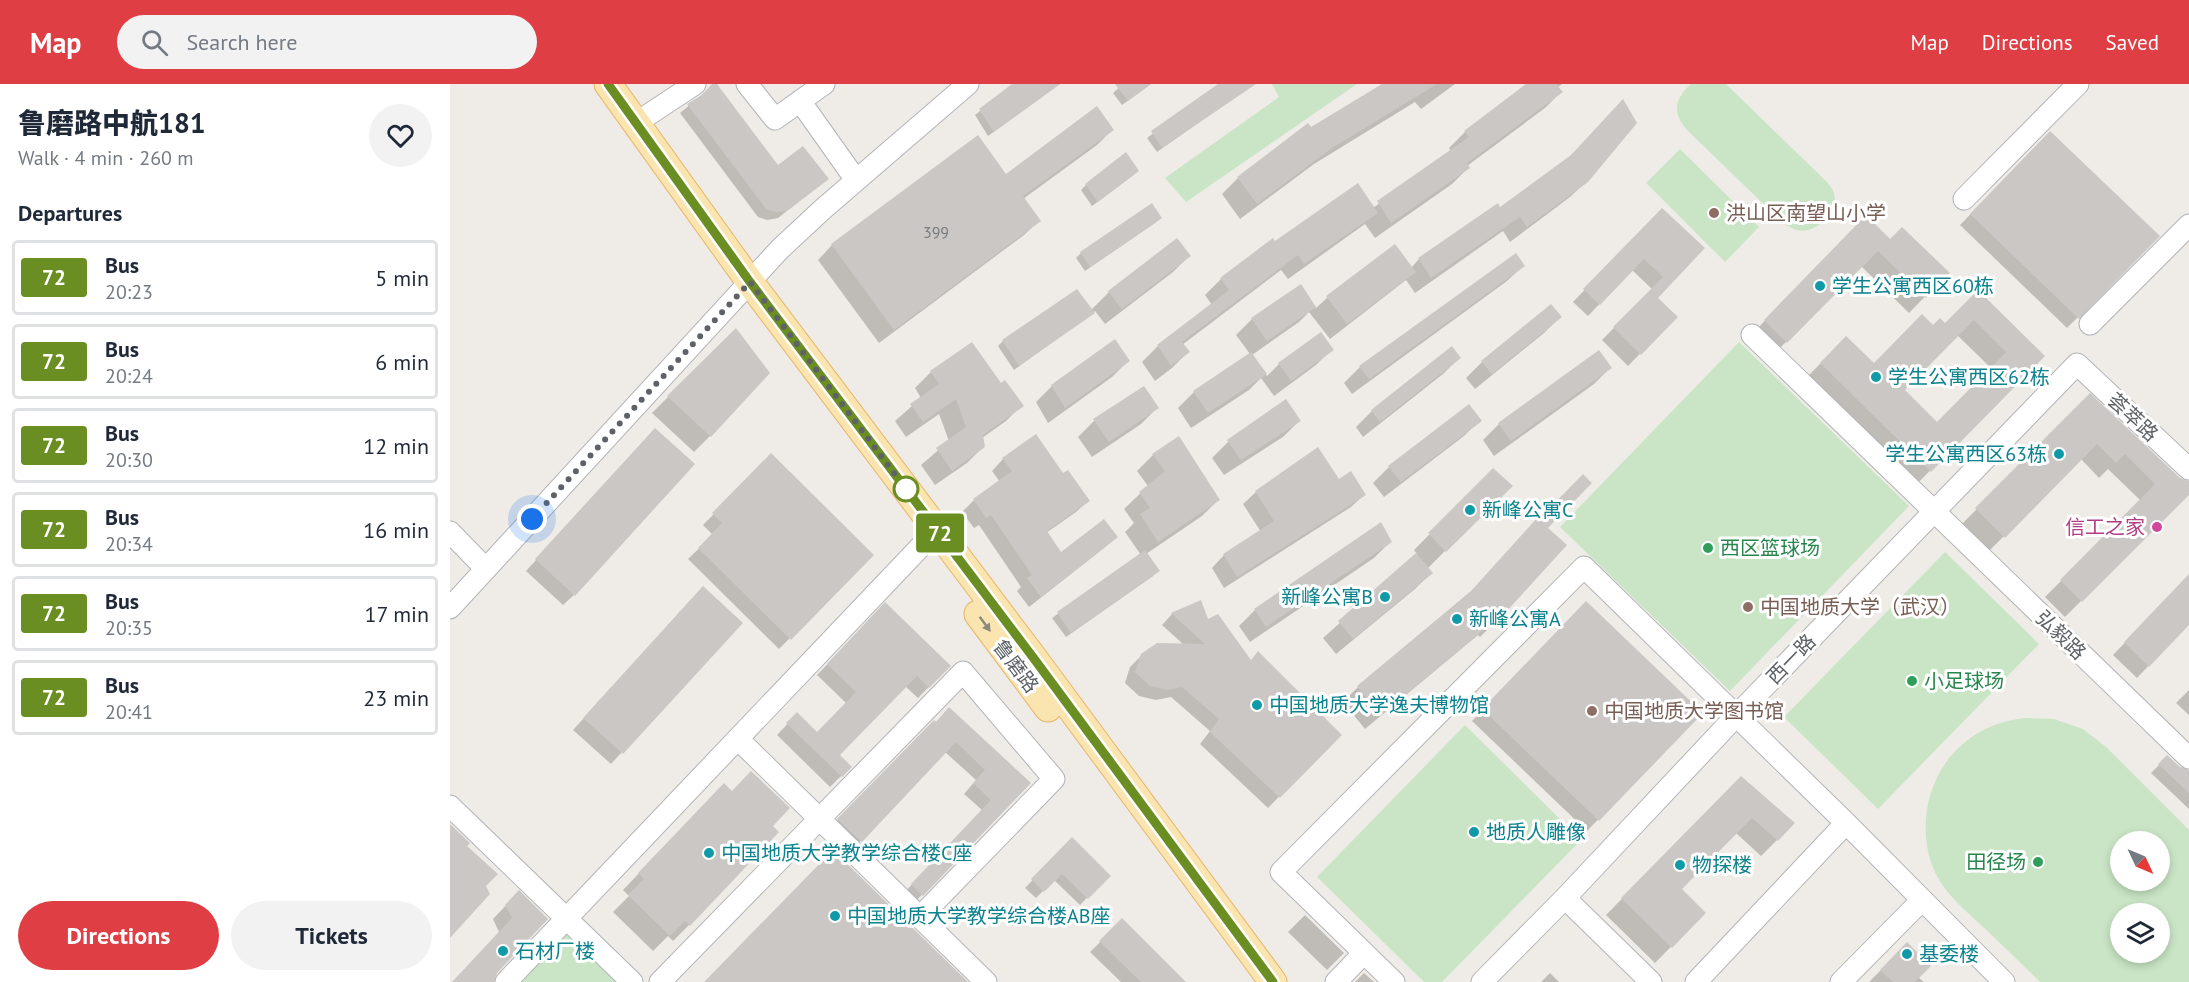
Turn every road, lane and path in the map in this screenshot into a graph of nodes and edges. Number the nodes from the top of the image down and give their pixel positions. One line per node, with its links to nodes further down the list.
1 (592, 84): 13 (main road, 鲁磨路)
2 (608, 84): 9 (main road, 鲁磨路)
3 (695, 84): 9 (street)
4 (747, 84): 8 (street)
5 (824, 84): 8 (street)
6 (968, 84): 10 (street)
7 (2078, 84): 11 (street)
8 (800, 101): 10 (street)
9 (636, 123): 13 (main road, 鲁磨路)
10 (856, 180): 13 (street)
11 (1964, 199)
12 (2189, 225): 14 (street)
13 (746, 287): 20 (main road, 鲁磨路); 21 (street); 39 (main road, 鲁磨路)
14 (2090, 324)
15 (1752, 335): 18 (street, 弘毅路)
16 (2078, 364): 17 (street, 荟萃路); 18 (street, 西一路)
17 (2189, 469)
18 (1934, 512): 23 (street, 西一路); 25 (street, 弘毅路)
19 (450, 532): 21 (street)
20 (925, 542): 24 (street); 38 (main road, 鲁磨路, one-way to 38)
21 (486, 569): 22 (street)
22 (450, 608)
23 (1736, 716): 28 (street); 29 (street, 西一路); 33 (street)
24 (738, 739): 27 (street); 32 (street)
25 (2189, 758)
26 (450, 806): 32 (street)
27 (820, 819): 31 (street); 31 (street); 36 (street)
28 (1846, 823): 30 (street); 44 (street)
29 (1565, 898): 42 (street, 西一路); 43 (street)
30 (1922, 900): 45 (street); 46 (street)
31 (920, 917): 37 (street)
32 (567, 918): 34 (street); 35 (street)
33 (1364, 953): 40 (street); 41 (street)
34 (506, 982)
35 (632, 982)
36 (660, 982)
37 (986, 982)
38 (1254, 982)
39 (1273, 982)
40 (1336, 982)
41 (1394, 982)
42 (1482, 982)
43 (1651, 982)
44 (1696, 982)
45 (1841, 982)
46 (2004, 982)

